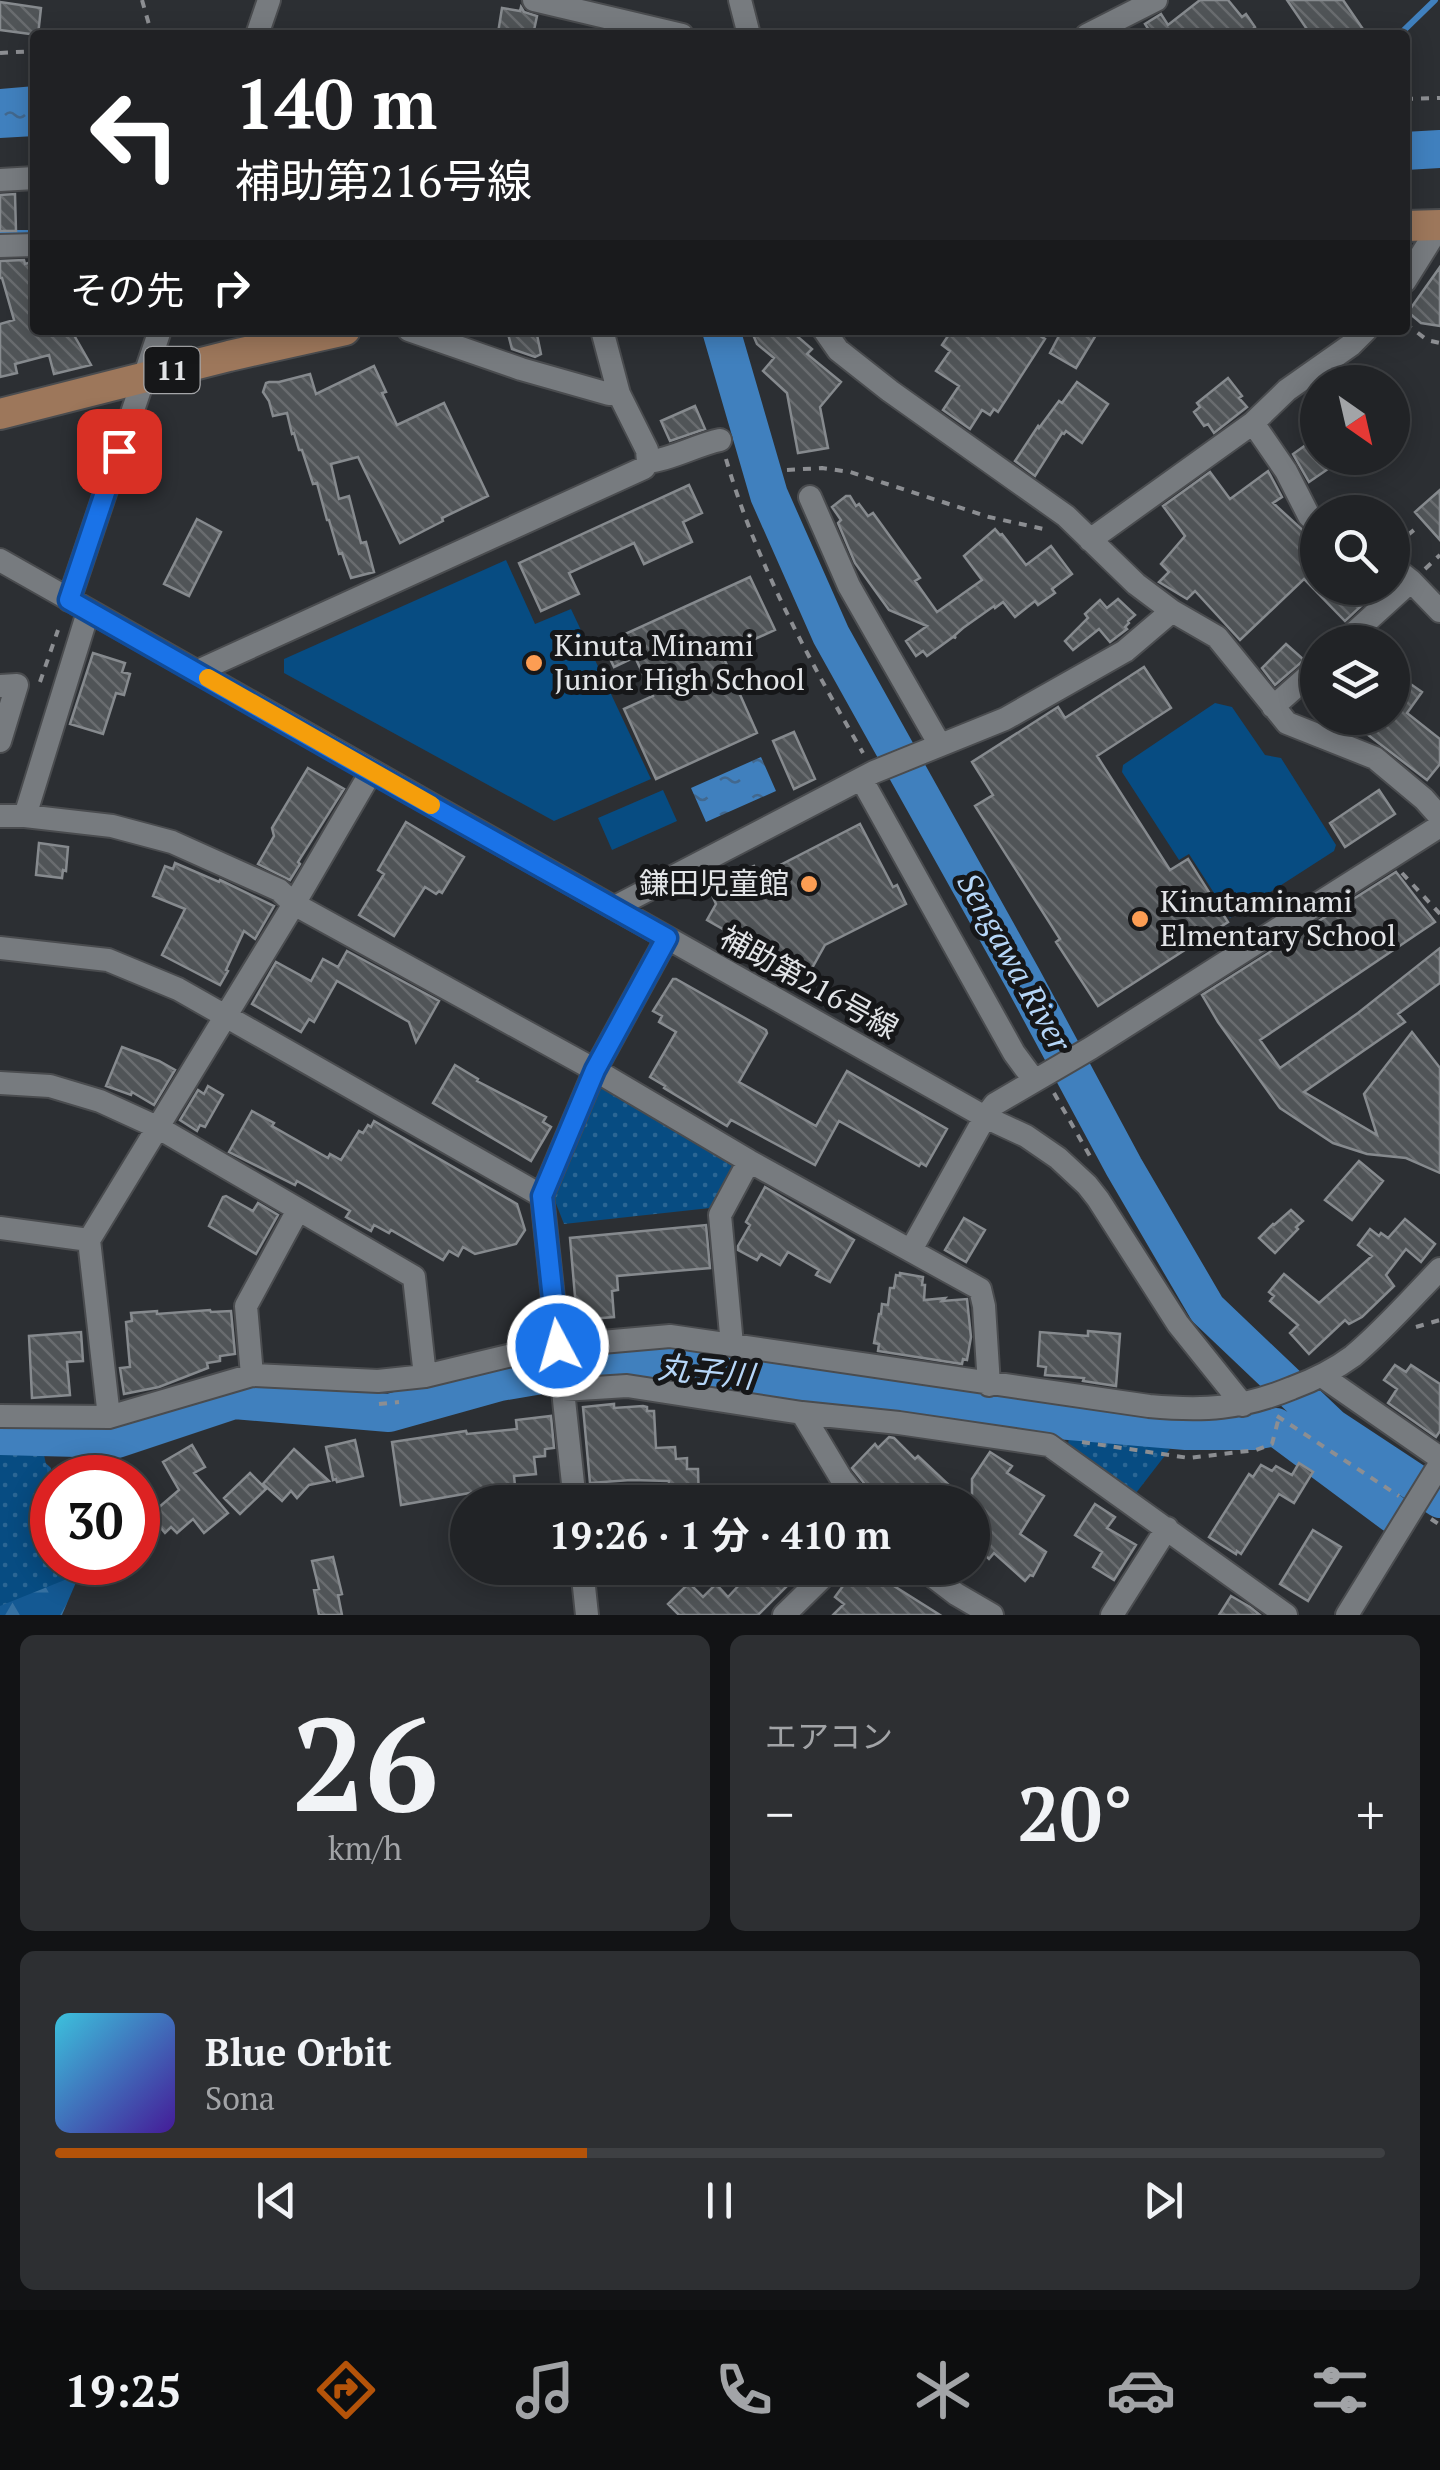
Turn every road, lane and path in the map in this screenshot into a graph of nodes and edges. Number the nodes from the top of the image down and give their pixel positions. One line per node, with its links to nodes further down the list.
1 (142, 0): 6 (path)
2 (268, 0): 7 (street)
3 (534, 0): 8 (street)
4 (740, 0): 9 (street)
5 (1156, 0): 10 (street)
6 (151, 30)
7 (259, 30)
8 (661, 30)
9 (748, 30)
10 (1097, 30)
11 (30, 51): 12 (path)
12 (0, 53)
13 (1440, 98): 14 (path)
14 (1410, 99)
15 (30, 178): 16 (street)
16 (0, 180)
17 (1425, 225): 20 (street)
18 (30, 245): 19 (street)
19 (0, 246)
20 (1410, 272)
21 (1410, 327): 28 (path)
22 (158, 335): 29 (street)
23 (324, 335): 29 (main road, 11)
24 (423, 335): 30 (street)
25 (603, 335): 30 (street)
26 (828, 335): 40 (street)
27 (1361, 335): 32 (street)
28 (1440, 343)
29 (144, 377): 31 (main road, 11); 43 (street)
30 (619, 394): 34 (street)
31 (0, 414)
32 (1253, 423): 37 (street); 40 (street)
33 (720, 440): 34 (street); 54 (path)
34 (648, 462): 47 (street)
35 (787, 470): 40 (path)
36 (810, 497): 52 (street)
37 (1300, 500)
38 (1418, 526): 39 (path)
39 (1410, 532)
40 (1086, 537): 44 (street)
41 (0, 560): 43 (street, 補助第216号線)
42 (1412, 581): 45 (street); 46 (street)
43 (79, 606): 47 (street, 補助第216号線); 58 (street)
44 (1172, 611): 50 (street); 52 (street)
45 (1440, 612)
46 (1363, 625)
47 (198, 671): 53 (street, 補助第216号線)
48 (1300, 682): 50 (street)
49 (0, 686): 51 (street)
50 (1274, 706): 56 (street)
51 (0, 741)
52 (933, 748): 54 (street)
53 (371, 772): 61 (street); 62 (street, 補助第216号線)
54 (868, 776): 62 (street); 68 (street)
55 (1440, 781): 56 (street)
56 (1432, 808)
57 (0, 816): 58 (street)
58 (25, 816): 61 (street)
59 (1440, 826): 60 (street)
60 (1389, 858): 63 (path); 68 (street)
61 (294, 904): 66 (street); 67 (street)
62 (615, 907): 64 (street, 補助第216号線)
63 (1440, 914)
64 (667, 938): 67 (street); 70 (street, 補助第216号線)
65 (0, 948): 66 (street)
66 (226, 1016): 71 (street); 74 (street)
67 (595, 1070): 72 (street); 74 (street)
68 (1039, 1078): 70 (street); 73 (path)
69 (0, 1083): 71 (street)
70 (985, 1117): 78 (street); 89 (street, 補助第216号線)
71 (159, 1128): 75 (street); 77 (street)
72 (749, 1162): 78 (street); 80 (street)
73 (1099, 1172)
74 (542, 1196): 81 (street)
75 (298, 1210): 82 (street); 83 (street)
76 (0, 1228): 77 (street)
77 (89, 1240): 92 (street)
78 (911, 1250): 85 (street)
79 (1440, 1269): 84 (street)
80 (732, 1345): 81 (street); 85 (street)
81 (558, 1346): 83 (street); 86 (street)
82 (252, 1374): 83 (street); 92 (street)
83 (425, 1376)
84 (1322, 1376): 89 (street); 94 (street)
85 (990, 1385): 89 (street)
86 (563, 1390): 90 (street); 95 (street)
87 (406, 1400): 88 (path)
88 (370, 1404)
89 (1261, 1408): 93 (path); 97 (path)
90 (802, 1413): 96 (street); 99 (street)
91 (0, 1416): 92 (street)
92 (110, 1417)
93 (1273, 1441)
94 (1440, 1461): 97 (street)
95 (573, 1485)
96 (847, 1485)
97 (1414, 1506): 98 (path); 108 (street)
98 (1440, 1525)
99 (1167, 1528): 106 (street); 107 (street)
100 (584, 1585): 103 (street)
101 (815, 1585): 104 (street)
102 (944, 1585): 105 (street)
103 (587, 1615)
104 (784, 1615)
105 (992, 1615)
106 (1112, 1615)
107 (1286, 1615)
108 (1347, 1615)

